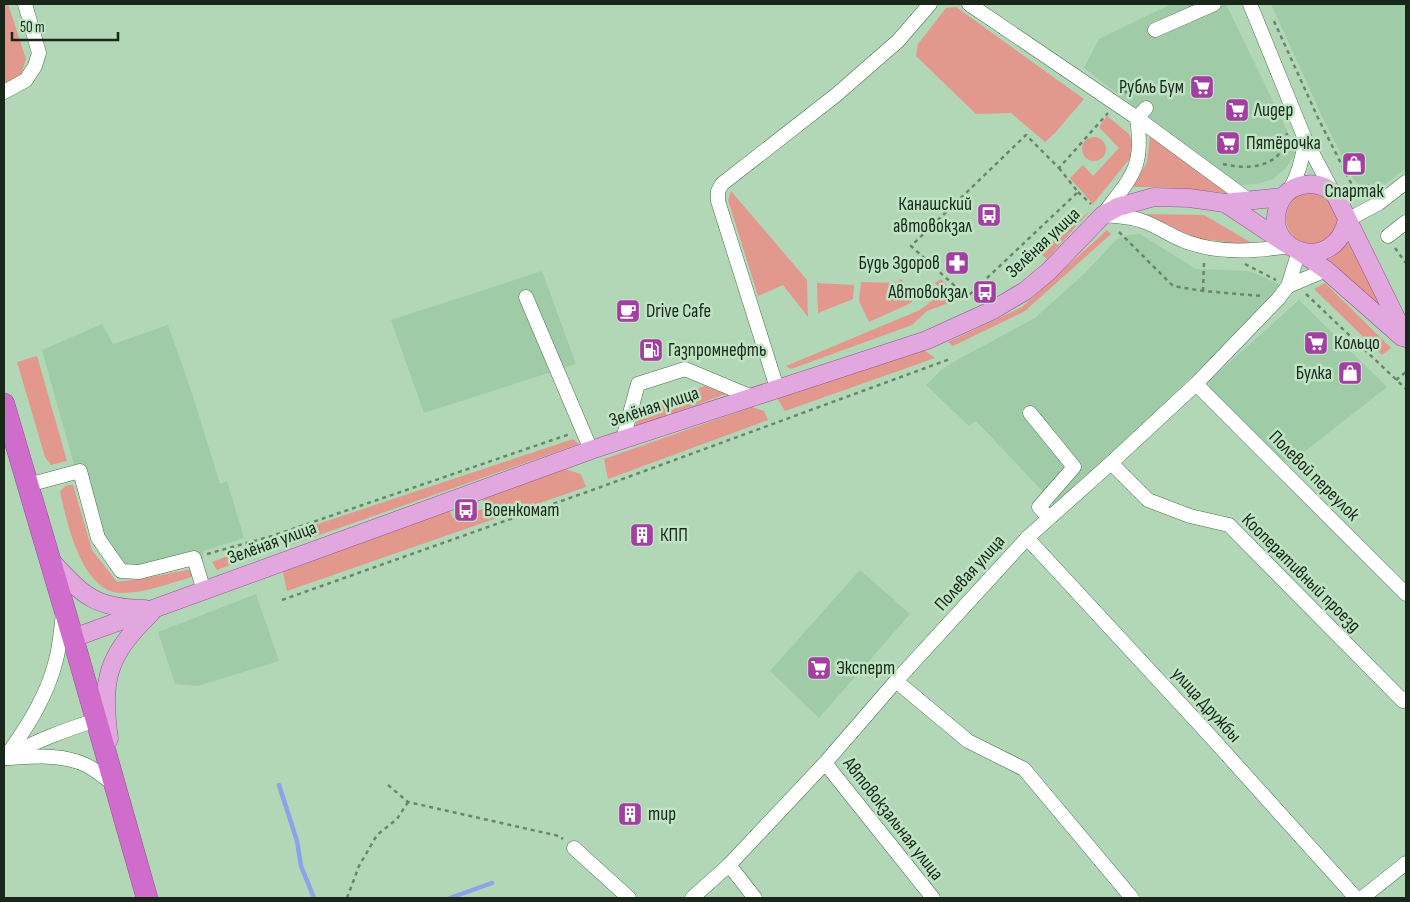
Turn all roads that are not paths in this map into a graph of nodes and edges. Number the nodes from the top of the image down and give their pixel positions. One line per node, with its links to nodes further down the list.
1 (25, 4): 7 (street)
2 (930, 4): 25 (street)
3 (969, 4): 8 (street)
4 (1214, 4): 6 (street)
5 (1250, 4): 9 (street)
6 (1155, 30)
7 (4, 92)
8 (1142, 113): 13 (street); 15 (street)
9 (1303, 133): 11 (street); 12 (street)
10 (1406, 182): 16 (street)
11 (1286, 194): 12 (main road); 13 (main road, Зелёная улица); 19 (main road)
12 (1335, 194): 16 (main road)
13 (1250, 201): 14 (main road, Зелёная улица)
14 (1225, 203): 15 (main road, Зелёная улица); 19 (main road, Зелёная улица)
15 (1103, 216): 19 (street); 25 (main road, Зелёная улица)
16 (1347, 220): 19 (main road); 23 (main road)
17 (1406, 222): 18 (street)
18 (1388, 236)
19 (1294, 248): 20 (main road, Зелёная улица); 21 (street, Полевая улица)
20 (1326, 270): 21 (street, Полевая улица); 23 (main road, Зелёная улица)
21 (1288, 286): 24 (street, Полевая улица)
22 (526, 297): 30 (street)
23 (1406, 336)
24 (1196, 384): 31 (street, Полевая улица); 37 (street, Полевой переулок)
25 (777, 388): 26 (main road, Зелёная улица)
26 (752, 397): 29 (main road, Зелёная улица); 29 (street)
27 (4, 404): 32 (highway)
28 (1030, 413): 33 (street)
29 (623, 439): 30 (main road, Зелёная улица)
30 (590, 450): 36 (main road, Зелёная улица)
31 (1111, 464): 33 (street, Полевая улица); 42 (street, Кооперативный проезд)
32 (28, 485): 35 (highway); 36 (street)
33 (1049, 518): 34 (street, Полевая улица)
34 (1027, 538): 41 (street, Полевая улица); 56 (street, улица Дружбы)
35 (51, 561): 38 (highway); 39 (main road)
36 (204, 591): 39 (main road, Зелёная улица)
37 (1406, 594)
38 (64, 606): 40 (highway); 44 (street)
39 (155, 609): 40 (main road, Зелёная улица); 46 (main road)
40 (73, 638): 43 (highway)
41 (896, 681): 45 (street, Полевая улица); 55 (street)
42 (1404, 700)
43 (96, 720): 44 (street); 46 (highway)
44 (4, 759): 46 (street)
45 (825, 762): 49 (street, Полевая улица); 54 (street, Автовокзальная улица)
46 (115, 785): 50 (highway)
47 (574, 848): 51 (street)
48 (1406, 863): 57 (street)
49 (729, 864): 52 (street, Полевая улица); 53 (street)
50 (147, 898)
51 (629, 898)
52 (692, 898)
53 (755, 898)
54 (933, 898)
55 (1132, 898)
56 (1356, 898)
57 (1362, 898)

